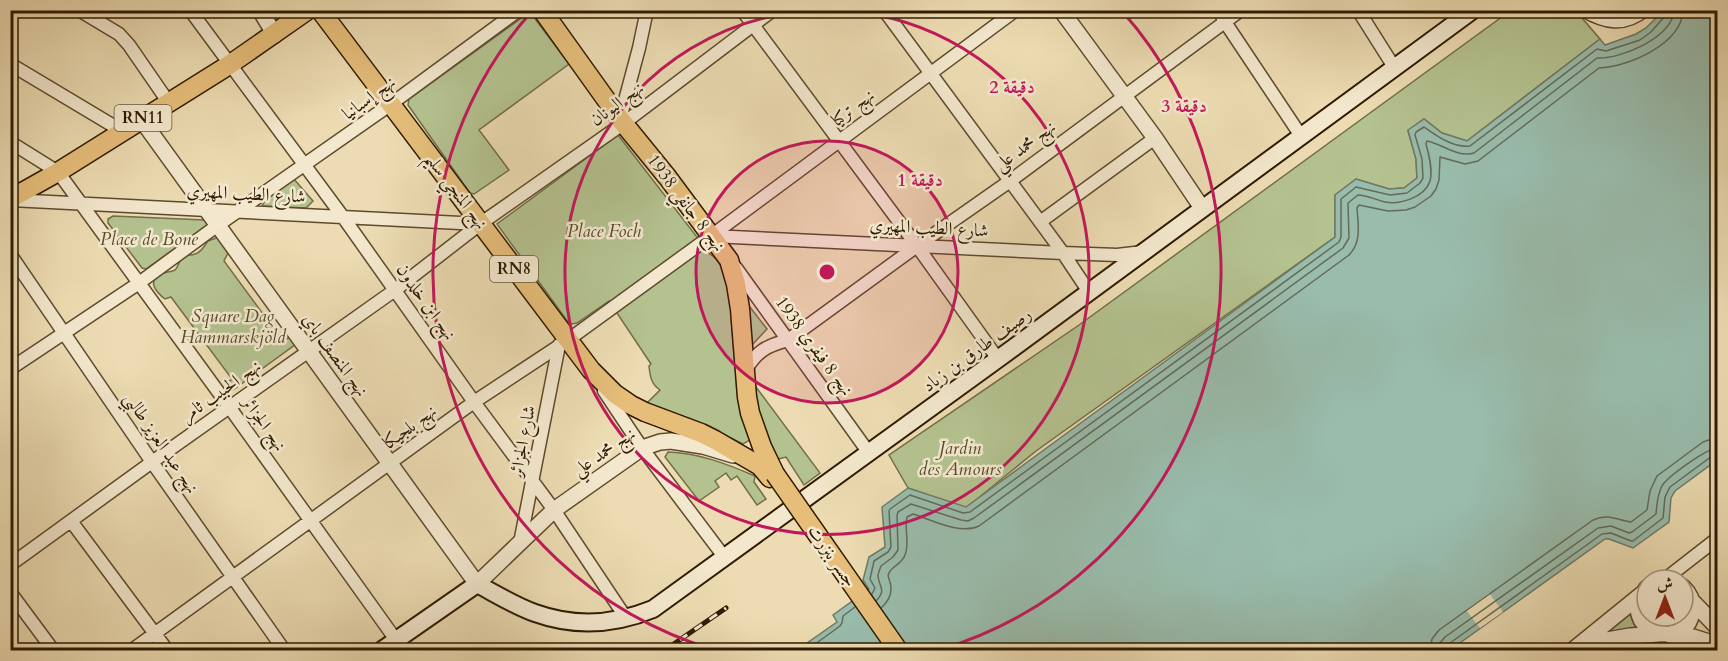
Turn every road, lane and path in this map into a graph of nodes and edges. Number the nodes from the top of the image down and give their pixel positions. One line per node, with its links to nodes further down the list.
1 (79, 10): 30 (street)
2 (190, 10): 26 (street, نهج ابن خلدون)
3 (260, 10): 24 (street)
4 (308, 10): 24 (main road, RN11)
5 (320, 10): 31 (main road, نهج المنجي سليم / RN8)
6 (519, 10): 31 (street, نهج إسبانيا)
7 (542, 10): 33 (main road, نهج 8 جانفي 1938 / RN8)
8 (646, 10): 33 (street)
9 (742, 10): 23 (street)
10 (773, 10): 23 (street, نهج اليونان)
11 (884, 10): 28 (street)
12 (1016, 10): 28 (street, نهج تركيا)
13 (1061, 10): 29 (street)
14 (1219, 10): 22 (street)
15 (1241, 10): 22 (street, نهج محمد علي)
16 (1358, 10): 27 (street)
17 (1473, 10): 27 (main road, رصيف طارق بن زياد)
18 (1583, 10): 21 (street)
19 (1599, 10): 21 (street)
20 (1646, 10): 21 (street)
21 (1607, 21)
22 (1225, 22): 29 (street, نهج محمد علي); 35 (street)
23 (753, 25): 33 (street, نهج اليونان); 37 (street)
24 (275, 35): 26 (main road, RN11)
25 (10, 64): 34 (street)
26 (229, 65): 30 (main road, RN11); 39 (street, نهج ابن خلدون)
27 (1394, 67): 35 (main road, رصيف طارق بن زياد)
28 (930, 73): 37 (street, نهج تركيا); 41 (street)
29 (1124, 97): 36 (street); 41 (street, نهج محمد علي)
30 (169, 102): 32 (main road, RN11)
31 (391, 104): 39 (street, نهج إسبانيا); 49 (main road, نهج المنجي سليم / RN8)
32 (141, 118): 34 (main road, RN11); 45 (street, نهج المنصف باي)
33 (622, 121): 49 (street, نهج اليونان); 51 (main road, نهج 8 جانفي 1938 / RN8)
34 (122, 131): 40 (main road, RN11)
35 (1301, 136): 44 (main road, رصيف طارق بن زياد)
36 (1155, 138): 44 (street); 48 (street)
37 (838, 141): 51 (street, نهج تركيا); 52 (street)
38 (10, 142): 40 (street)
39 (305, 165): 46 (street, نهج إسبانيا); 47 (street, نهج ابن خلدون)
40 (58, 172): 42 (main road, RN11); 43 (street, نهج الجزائر)
41 (1010, 181): 48 (street); 52 (street, نهج محمد علي)
42 (10, 200): 43 (street, شارع الطيب المهيري)
43 (80, 204): 45 (street, شارع الطيب المهيري); 57 (street, نهج الجزائر)
44 (1202, 208): 53 (main road, رصيف طارق بن زياد)
45 (208, 210): 46 (street, شارع الطيب المهيري); 50 (street, نهج المنصف باي)
46 (237, 212): 47 (street, شارع الطيب المهيري); 50 (street, نهج إسبانيا)
47 (343, 217): 49 (street, شارع الطيب المهيري); 58 (street, نهج ابن خلدون)
48 (1040, 222): 54 (street)
49 (480, 224): 58 (street, نهج الحبيب ثامر); 62 (main road, نهج المنجي سليم / RN8)
50 (218, 225): 57 (street); 63 (street, نهج المنصف باي)
51 (711, 236): 52 (street, شارع الطيب المهيري); 56 (main road, نهج 8 جانفي 1938 / RN8); 62 (street, نهج بلجيكا)
52 (917, 246): 54 (street, شارع الطيب المهيري); 61 (street, نهج محمد علي); 64 (street)
53 (1144, 252): 54 (street, شارع الطيب المهيري); 59 (main road, رصيف طارق بن زياد)
54 (1063, 253): 59 (street)
55 (10, 254): 60 (street, نهج عبد العزيز طالبي)
56 (729, 260): 61 (street, نهج 8 فيفري 1938); 67 (main road, نهج 8 جانفي 1938 / RN8)
57 (139, 283): 60 (street); 69 (street, نهج الجزائر)
58 (395, 290): 63 (street, نهج الحبيب ثامر); 68 (street, نهج ابن خلدون)
59 (1089, 292): 64 (main road, رصيف طارق بن زياد)
60 (65, 333): 65 (street); 72 (street, نهج عبد العزيز طالبي)
61 (788, 340): 67 (street, نهج محمد علي); 71 (street, نهج 8 فيفري 1938)
62 (564, 343): 66 (main road, نهج المنجي سليم / RN8); 68 (street, نهج بلجيكا); 75 (street, شارع الجزائر)
63 (308, 350): 69 (street, نهج الحبيب ثامر); 73 (street, نهج المنصف باي)
64 (998, 359): 71 (main road, رصيف طارق بن زياد)
65 (10, 369)
66 (591, 370): 70 (street, نهج المنجي سليم); 74 (main road, نهج المنجي سليم / RN8)
67 (745, 372): 74 (main road, نهج 8 جانفي 1938 / RN8)
68 (474, 402): 73 (street, نهج بلجيكا); 75 (street, نهج ابن خلدون)
69 (230, 408): 72 (street, نهج الحبيب ثامر); 78 (street, نهج الجزائر)
70 (642, 448): 74 (street, نهج محمد علي); 76 (street, نهج محمد علي); 81 (street, نهج المنجي سليم)
71 (869, 453): 81 (main road, رصيف طارق بن زياد)
72 (152, 462): 77 (street, نهج الحبيب ثامر); 84 (street, نهج عبد العزيز طالبي)
73 (390, 464): 78 (street, نهج بلجيكا); 85 (street, نهج المنصف باي)
74 (764, 468): 102 (main road, جسر بنزرت / RN8); 103 (main road, جسر بنزرت / RN8, bridge)
75 (533, 481): 76 (street, نهج ابن خلدون); 80 (street, شارع الجزائر)
76 (554, 510): 80 (street); 89 (street, نهج ابن خلدون)
77 (71, 521): 82 (street, نهج الحبيب ثامر); 93 (street)
78 (311, 521): 84 (street, نهج بلجيكا); 95 (street, نهج الجزائر)
79 (1718, 538): 83 (street)
80 (520, 543): 85 (street)
81 (724, 558): 89 (main road, رصيف طارق بن زياد)
82 (10, 564)
83 (1679, 568)
84 (232, 577): 93 (street, نهج بلجيكا); 100 (street, نهج عبد العزيز طالبي)
85 (477, 584): 89 (main road, رصيف طارق بن زياد); 95 (main road)
86 (10, 592): 97 (street)
87 (1635, 599): 104 (street)
88 (1695, 604): 92 (street)
89 (626, 618)
90 (1648, 628): 94 (street)
91 (1681, 628): 94 (street)
92 (1718, 628)
93 (155, 634): 98 (street, نهج بلجيكا); 99 (street)
94 (1662, 634): 96 (street); 105 (street)
95 (396, 640): 101 (main road)
96 (1718, 645)
97 (53, 651)
98 (132, 651)
99 (167, 651)
100 (284, 651)
101 (382, 651)
102 (891, 651)
103 (898, 651)
104 (1573, 651)
105 (1585, 651)

